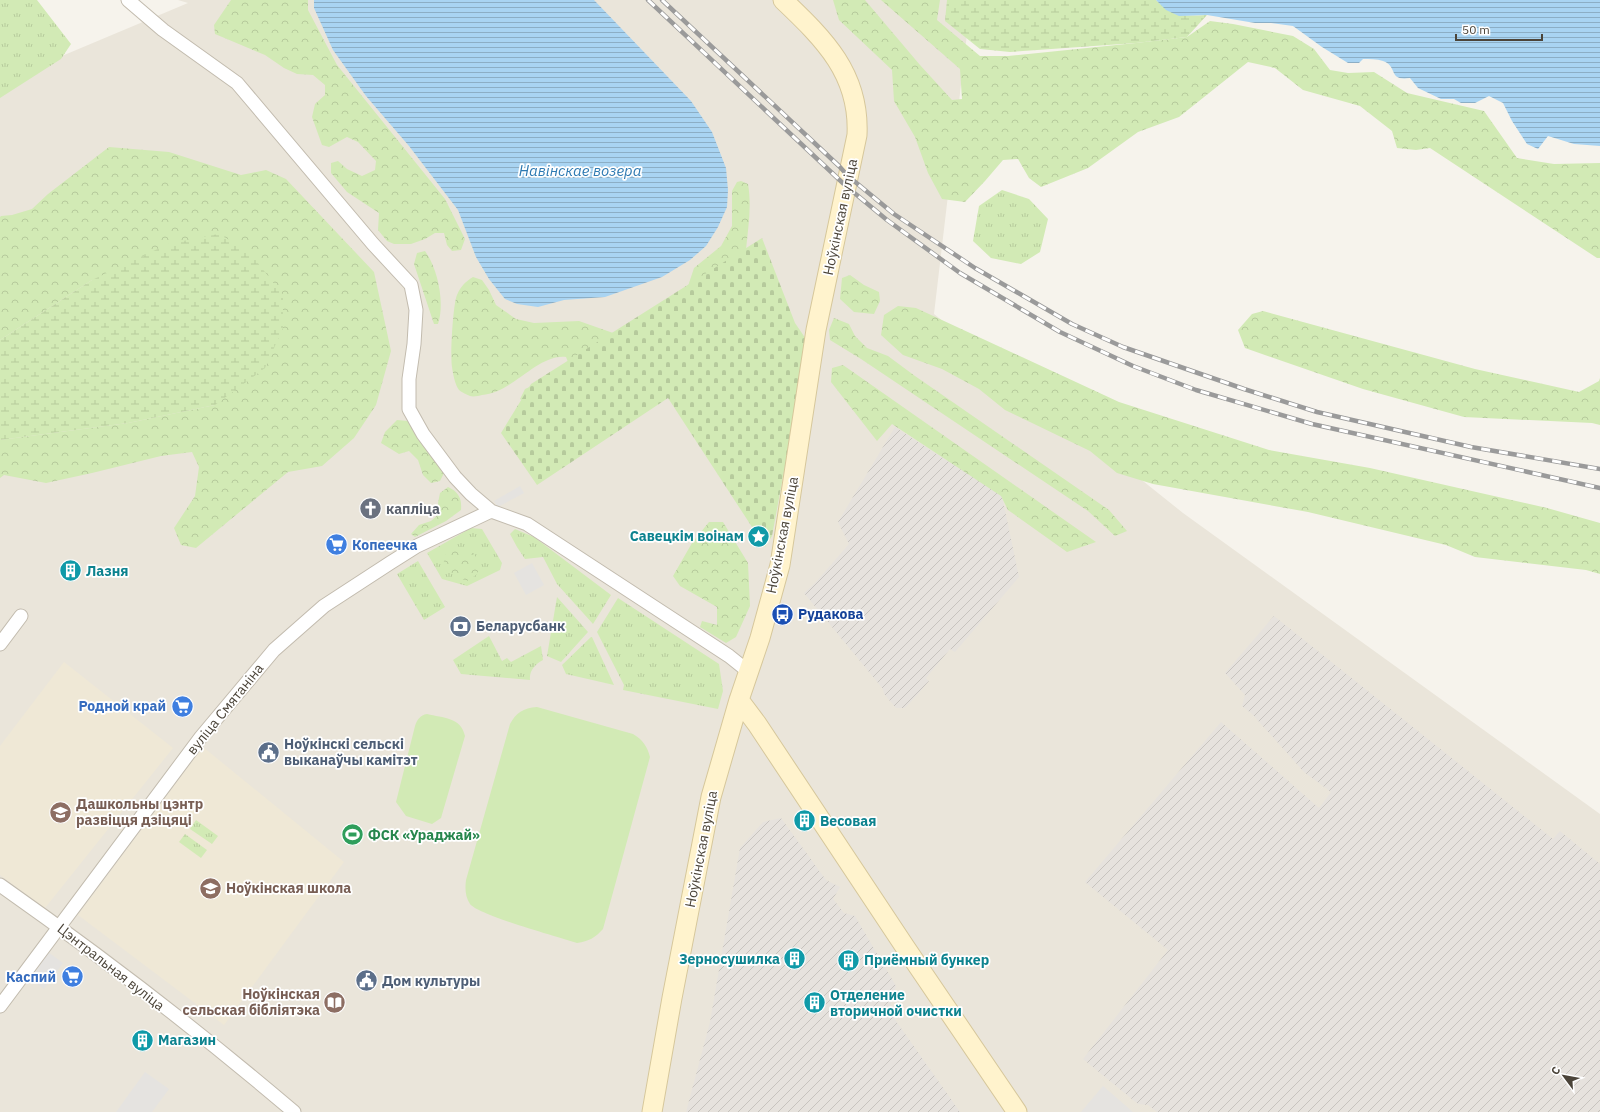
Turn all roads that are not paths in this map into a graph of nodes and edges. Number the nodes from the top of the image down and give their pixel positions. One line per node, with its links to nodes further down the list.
1 (128, 0): 3 (street)
2 (783, 0): 6 (main road, Ноўкінская вуліца)
3 (491, 511): 6 (street); 9 (street, вуліца Смятаніна)
4 (21, 616): 5 (street)
5 (0, 644)
6 (749, 672): 7 (main road, Ноўкінская вуліца)
7 (739, 700): 12 (main road, Ноўкінская вуліца); 13 (main road)
8 (0, 885): 9 (street, Цэнтральная вуліца)
9 (59, 927): 10 (street, вуліца Смятаніна); 11 (street, Цэнтральная вуліца)
10 (0, 1006)
11 (294, 1112)
12 (652, 1112)
13 (1017, 1112)

